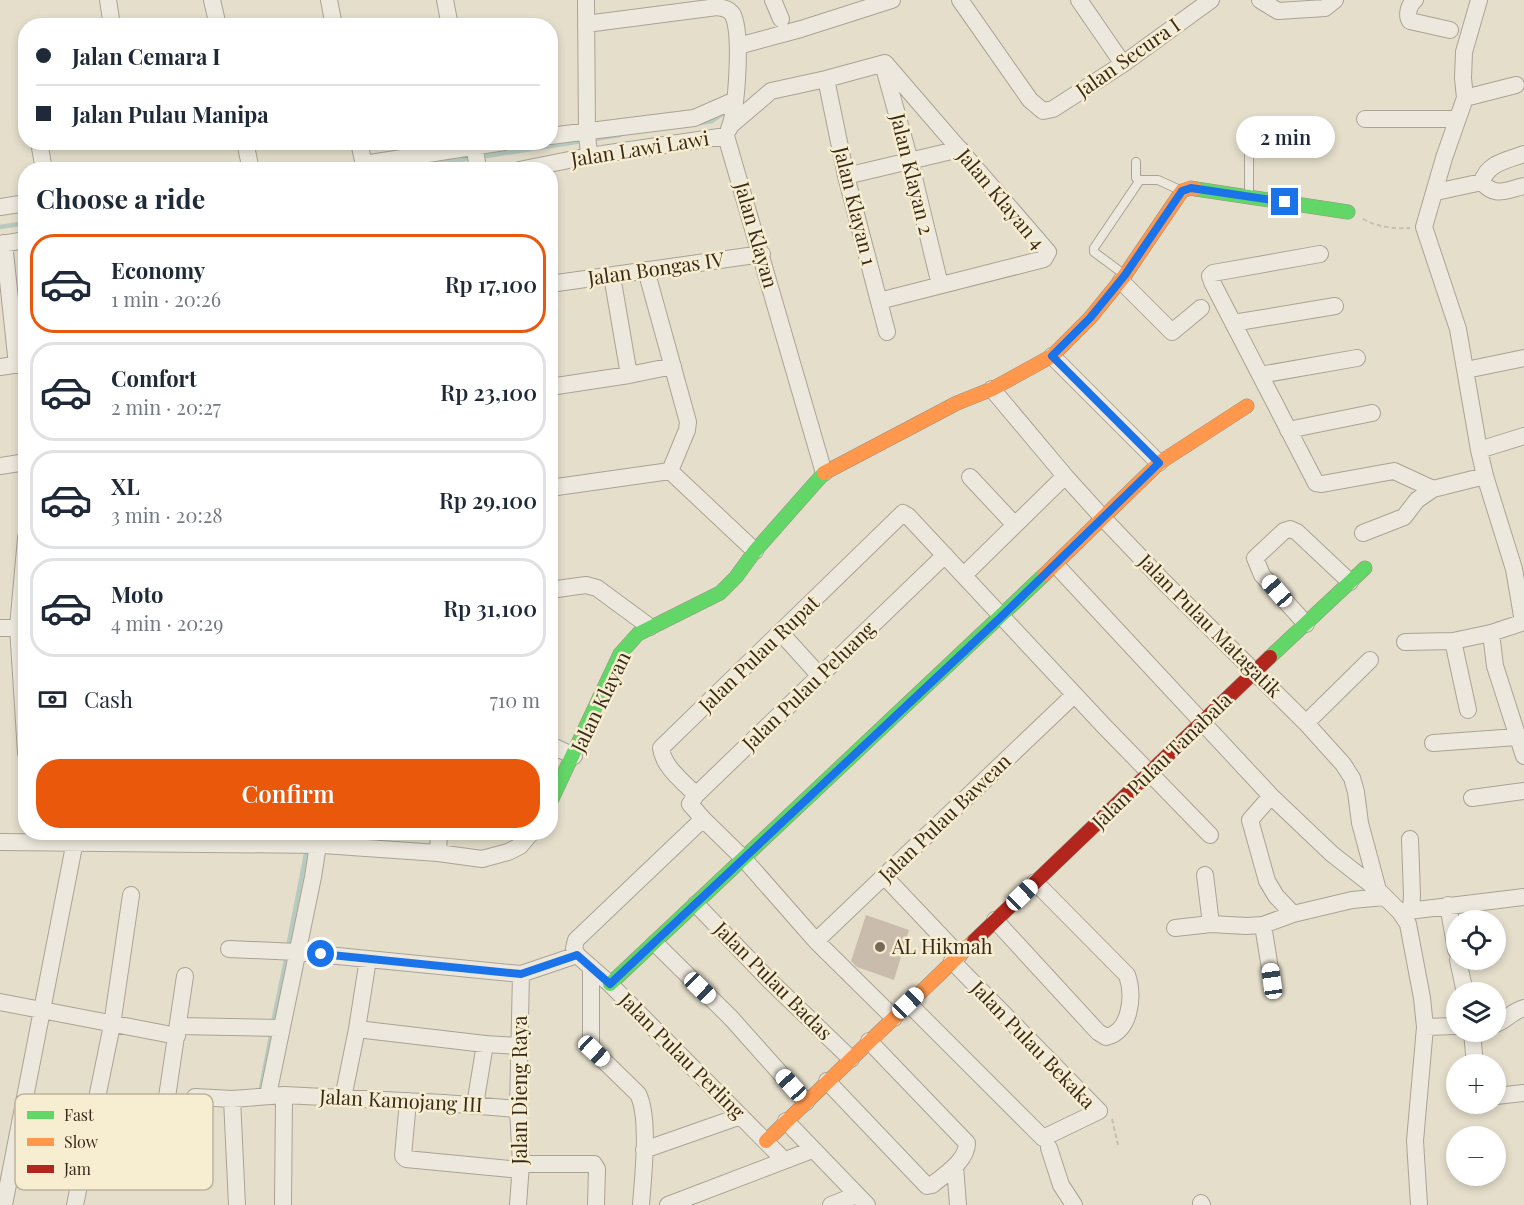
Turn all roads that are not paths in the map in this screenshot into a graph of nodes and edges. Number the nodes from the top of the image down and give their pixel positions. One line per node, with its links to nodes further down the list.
1 (108, 0): 15 (street)
2 (212, 0): 16 (street)
3 (329, 0): 17 (street)
4 (445, 0): 18 (street)
5 (586, 0): 20 (street)
6 (773, 0): 19 (street)
7 (892, 0): 22 (street)
8 (960, 0): 24 (street, Jalan Secura I)
9 (1079, 0): 24 (street)
10 (1211, 0): 24 (street, Jalan Secura I)
11 (1260, 0): 12 (street)
12 (1335, 0)
13 (1415, 0): 21 (street)
14 (1479, 0): 27 (street)
15 (111, 18)
16 (216, 18)
17 (332, 18)
18 (448, 18)
19 (781, 19)
20 (586, 24): 22 (street); 33 (street)
21 (1450, 30)
22 (738, 46): 28 (street)
23 (885, 64): 25 (street); 35 (street, Jalan Klayan 4); 38 (street, Jalan Klayan 2)
24 (1123, 64)
25 (826, 79): 31 (street); 42 (street, Jalan Klayan 1)
26 (1516, 84): 27 (street)
27 (1465, 98): 30 (street)
28 (733, 101): 31 (street); 33 (street)
29 (1365, 119): 30 (street)
30 (1457, 119): 47 (street)
31 (728, 131): 33 (street, Jalan Lawi Lawi); 54 (street, Jalan Klayan)
32 (558, 137): 33 (street)
33 (588, 141): 40 (street, Jalan Lawi Lawi)
34 (1249, 144): 48 (lane)
35 (960, 149): 38 (street); 60 (street, Jalan Klayan 4)
36 (1524, 154): 44 (street)
37 (476, 156): 39 (street)
38 (910, 161): 42 (street); 60 (street, Jalan Klayan 2)
39 (415, 162)
40 (538, 162)
41 (1136, 162): 43 (lane)
42 (846, 176): 61 (street, Jalan Klayan 1)
43 (1140, 180): 46 (lane); 58 (lane)
44 (1482, 182): 45 (street); 47 (street)
45 (1524, 186)
46 (1182, 191): 48 (street); 58 (street, Jalan Klayan)
47 (1436, 192): 71 (street)
48 (1249, 197): 51 (street)
49 (18, 204): 50 (street)
50 (0, 207)
51 (1348, 212)
52 (18, 241): 53 (street)
53 (2, 244): 69 (street)
54 (762, 254): 56 (street, Jalan Bongas IV); 85 (street, Jalan Klayan)
55 (1320, 254): 64 (street)
56 (646, 270): 57 (street, Jalan Bongas IV); 70 (street)
57 (612, 276): 59 (street, Jalan Bongas IV); 72 (street)
58 (1123, 278): 63 (street); 66 (street, Jalan Klayan)
59 (558, 283)
60 (940, 285): 61 (street, Jalan Klayan 4)
61 (879, 301): 65 (street, Jalan Klayan 1)
62 (1335, 306): 64 (street)
63 (1201, 309)
64 (1233, 323): 73 (street)
65 (887, 332)
66 (1052, 356): 75 (street, Jalan Klayan); 82 (street)
67 (1357, 358): 73 (street)
68 (1524, 358): 71 (street)
69 (14, 365)
70 (673, 366): 72 (street); 84 (street)
71 (1466, 370): 80 (street)
72 (629, 375): 74 (street)
73 (1260, 375): 78 (street)
74 (558, 386)
75 (992, 389): 85 (street, Jalan Klayan); 86 (street, Jalan Pulau Matagatik)
76 (1247, 406): 82 (street)
77 (1372, 413): 78 (street)
78 (1288, 430): 90 (street)
79 (1524, 436): 80 (street)
80 (1479, 450): 87 (street)
81 (18, 463): 83 (street)
82 (1159, 463): 91 (street)
83 (0, 466)
84 (670, 471): 89 (street); 94 (street)
85 (824, 473): 94 (street, Jalan Klayan)
86 (1065, 476): 91 (street, Jalan Pulau Matagatik); 92 (street)
87 (1485, 476): 90 (street); 102 (street)
88 (970, 477): 92 (street)
89 (558, 487)
90 (1433, 489): 93 (street)
91 (1103, 517): 96 (street); 112 (street, Jalan Pulau Matagatik)
92 (1015, 525): 98 (street)
93 (1363, 532)
94 (755, 551): 105 (street, Jalan Klayan)
95 (945, 555): 98 (street); 107 (street, Jalan Pulau Rupat); 113 (street, Jalan Pulau Peluang)
96 (1056, 565): 101 (street); 116 (street)
97 (1365, 568): 99 (street, Jalan Pulau Tanabala)
98 (964, 576): 101 (street)
99 (1350, 582): 103 (street, Jalan Pulau Tanabala); 103 (street)
100 (558, 589): 105 (street)
101 (1001, 617): 114 (street); 140 (street)
102 (1523, 622): 108 (street)
103 (1306, 624): 112 (street, Jalan Pulau Tanabala)
104 (18, 627): 106 (street)
105 (650, 627): 121 (street, Jalan Klayan)
106 (0, 628)
107 (781, 633): 113 (street); 126 (street, Jalan Pulau Rupat)
108 (1491, 633): 109 (street); 118 (street)
109 (1453, 641): 110 (street); 115 (street)
110 (1406, 642)
111 (1370, 660): 117 (street)
112 (1255, 672): 116 (street, Jalan Pulau Tanabala); 117 (street, Jalan Pulau Matagatik)
113 (819, 675): 126 (street, Jalan Pulau Peluang)
114 (1074, 695): 123 (street); 142 (street, Jalan Pulau Bawean)
115 (1468, 710)
116 (1201, 722): 123 (street, Jalan Pulau Tanabala); 127 (street)
117 (1306, 723): 144 (street, Jalan Pulau Matagatik)
118 (1517, 737): 119 (street); 122 (street)
119 (1433, 743)
120 (558, 749): 121 (street)
121 (574, 756): 124 (street, Jalan Klayan)
122 (1524, 756)
123 (1148, 773): 130 (street); 143 (street, Jalan Pulau Tanabala)
124 (558, 787)
125 (1524, 791): 128 (street)
126 (696, 795): 129 (street)
127 (1271, 796): 144 (street); 151 (street)
128 (1472, 798)
129 (703, 819): 140 (street); 160 (street)
130 (1210, 835)
131 (18, 839): 137 (street)
132 (1410, 839): 149 (street)
133 (64, 840): 136 (street)
134 (439, 840): 139 (street)
135 (525, 840): 139 (street)
136 (75, 841): 138 (street); 171 (street)
137 (0, 842)
138 (313, 842): 139 (street); 159 (street)
139 (438, 853)
140 (744, 859): 147 (street); 156 (street)
141 (1205, 875): 153 (street)
142 (884, 876): 156 (street, Jalan Pulau Bawean); 161 (street)
143 (1035, 882): 152 (street, Jalan Pulau Tanabala); 152 (street)
144 (1381, 893): 149 (street); 151 (street)
145 (131, 895): 174 (street)
146 (1524, 897): 148 (street)
147 (696, 903): 157 (street); 183 (street, Jalan Pulau Badas)
148 (1448, 905): 149 (street); 150 (street)
149 (1405, 910): 176 (street)
150 (1449, 910)
151 (1293, 914): 154 (street)
152 (995, 920): 161 (street, Jalan Pulau Tanabala)
153 (1211, 924): 154 (street); 155 (street)
154 (1263, 925): 166 (street)
155 (1175, 928)
156 (816, 941): 172 (street)
157 (655, 943): 167 (street); 195 (street)
158 (229, 949): 159 (street)
159 (290, 951): 162 (street); 177 (street)
160 (577, 955): 163 (street, Jalan Pulau Perling); 164 (street)
161 (956, 958): 169 (street, Jalan Pulau Tanabala); 201 (street, Jalan Pulau Bekaka)
162 (368, 959): 164 (street); 178 (street)
163 (591, 967): 167 (street, Jalan Pulau Perling); 203 (street)
164 (521, 974): 182 (street, Jalan Dieng Raya)
165 (185, 976): 179 (street)
166 (1272, 981)
167 (610, 984): 198 (street, Jalan Pulau Perling)
168 (0, 1002): 171 (street)
169 (908, 1003): 172 (street, Jalan Pulau Tanabala); 201 (street)
170 (1524, 1008): 173 (street)
171 (43, 1010): 174 (street); 186 (street)
172 (894, 1018): 180 (street, Jalan Pulau Tanabala)
173 (1506, 1019)
174 (112, 1024): 179 (street); 187 (street)
175 (1446, 1026): 176 (street)
176 (1425, 1027): 221 (street)
177 (275, 1028): 179 (street); 189 (street)
178 (357, 1029): 181 (street); 192 (street)
179 (178, 1031): 188 (street)
180 (869, 1041): 183 (street, Jalan Pulau Tanabala); 206 (street)
181 (484, 1044): 182 (street); 196 (street)
182 (519, 1046): 197 (street, Jalan Dieng Raya)
183 (851, 1059): 184 (street, Jalan Pulau Tanabala)
184 (827, 1081): 195 (street, Jalan Pulau Tanabala); 206 (street)
185 (1524, 1093): 190 (street)
186 (26, 1094)
187 (98, 1094)
188 (168, 1094)
189 (276, 1095): 192 (street, Jalan Kamojang III); 193 (street, Jalan Kamojang III); 213 (street)
190 (1506, 1095)
191 (213, 1098): 193 (street, Jalan Kamojang III)
192 (343, 1098): 194 (street, Jalan Kamojang III)
193 (232, 1099): 212 (street)
194 (408, 1101): 196 (street, Jalan Kamojang III); 207 (street)
195 (806, 1102): 199 (street, Jalan Pulau Tanabala)
196 (475, 1106): 197 (street, Jalan Kamojang III)
197 (518, 1109): 207 (street, Jalan Dieng Raya)
198 (741, 1116): 200 (street, Jalan Pulau Perling); 203 (street)
199 (786, 1121): 200 (street, Jalan Pulau Tanabala); 204 (street)
200 (766, 1141): 205 (street, Jalan Pulau Perling)
201 (1046, 1143): 220 (street)
202 (15, 1150): 210 (street)
203 (644, 1150): 216 (street)
204 (812, 1150): 205 (street); 209 (street)
205 (784, 1160): 217 (street)
206 (955, 1166): 219 (street)
207 (521, 1167): 214 (street, Jalan Dieng Raya); 215 (street)
208 (78, 1190): 211 (street)
209 (861, 1200): 218 (street)
210 (4, 1205)
211 (75, 1205)
212 (237, 1205)
213 (283, 1205)
214 (518, 1205)
215 (596, 1205)
216 (641, 1205)
217 (668, 1205)
218 (831, 1205)
219 (958, 1205)
220 (1074, 1205)
221 (1419, 1205)

